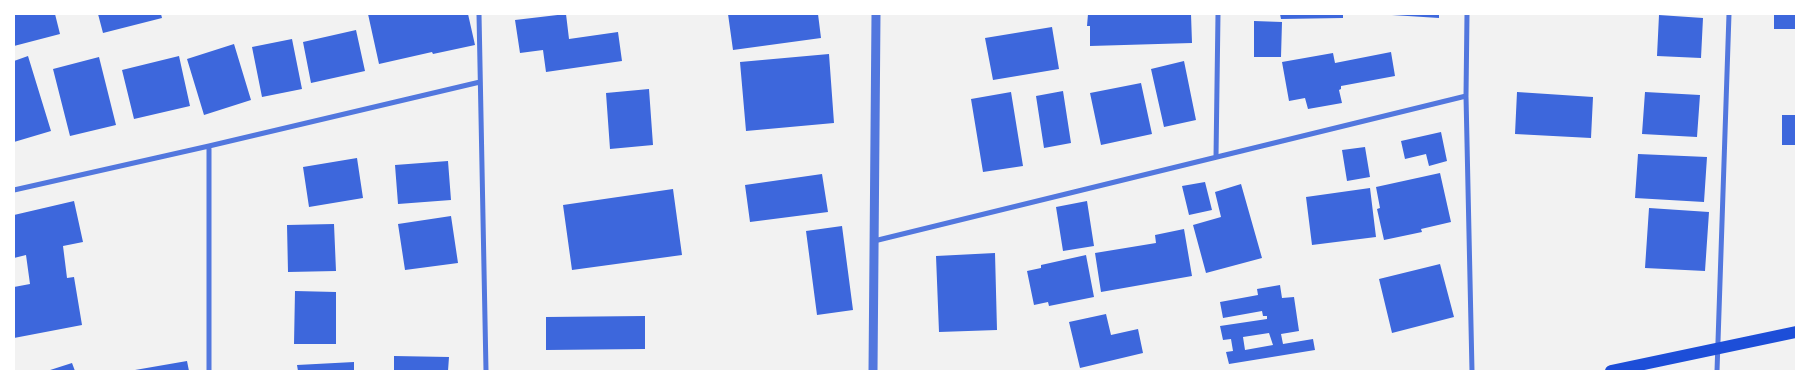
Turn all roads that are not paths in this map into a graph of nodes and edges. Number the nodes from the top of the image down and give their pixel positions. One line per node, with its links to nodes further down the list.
1 (479, 14): 6 (street)
2 (876, 14): 11 (street)
3 (1218, 14): 9 (street)
4 (1466, 14): 7 (street)
5 (1729, 14): 13 (street)
6 (480, 82): 8 (street); 15 (street)
7 (1466, 96): 9 (street); 17 (street)
8 (209, 146): 10 (street); 14 (street)
9 (1216, 157): 11 (street)
10 (14, 190)
11 (874, 240): 16 (street)
12 (1796, 332): 13 (main road)
13 (1717, 349): 18 (main road); 19 (street)
14 (209, 371)
15 (486, 371)
16 (873, 371)
17 (1472, 371)
18 (1611, 371)
19 (1717, 371)

